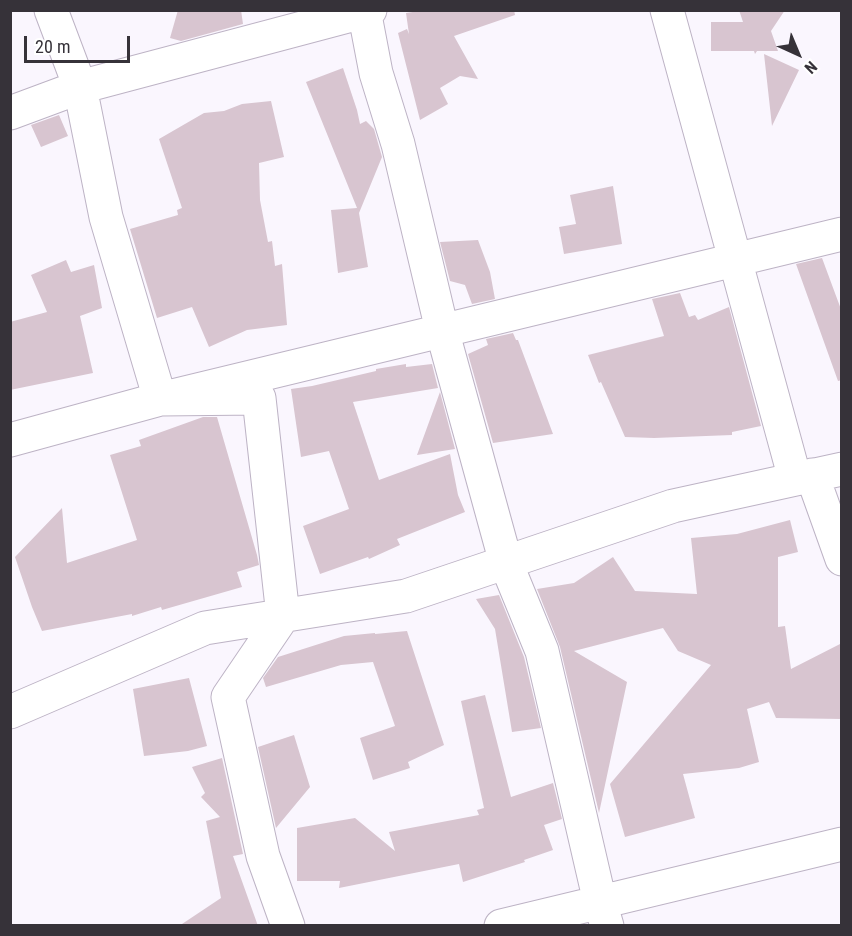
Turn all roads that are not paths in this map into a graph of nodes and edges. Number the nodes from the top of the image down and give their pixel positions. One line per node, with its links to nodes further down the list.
1 (51, 10): 4 (street)
2 (667, 10): 7 (street)
3 (366, 11): 4 (street); 8 (street)
4 (80, 87): 5 (street); 9 (street)
5 (10, 113)
6 (842, 234): 7 (street)
7 (734, 259): 8 (street); 11 (street)
8 (442, 330): 9 (street); 13 (street)
9 (160, 399): 10 (street); 14 (street)
10 (10, 440)
11 (816, 474): 12 (street); 13 (street)
12 (842, 560)
13 (506, 563): 14 (street); 17 (street)
14 (283, 616): 15 (street); 18 (street)
15 (10, 712)
16 (842, 844): 17 (street)
17 (604, 914): 19 (street)
18 (288, 926)
19 (501, 926)

